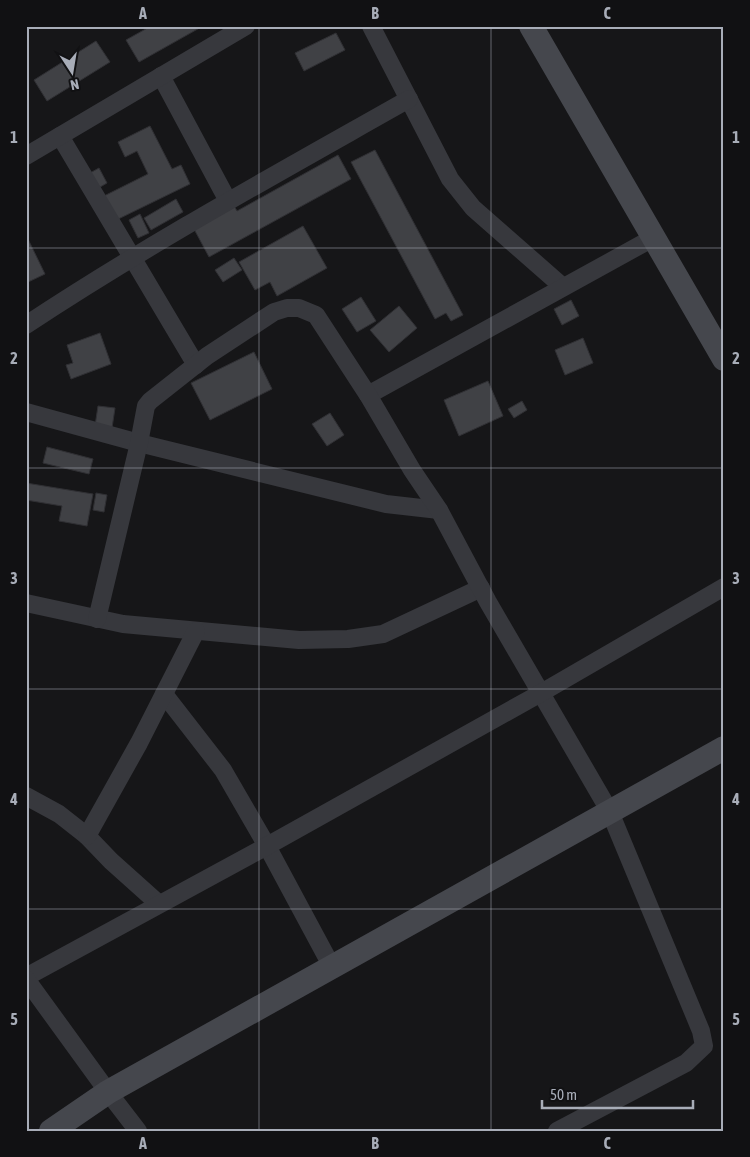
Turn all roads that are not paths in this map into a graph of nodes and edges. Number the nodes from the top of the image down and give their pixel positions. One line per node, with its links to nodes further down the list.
1 (246, 26): 4 (street)
2 (371, 26): 5 (street)
3 (531, 26): 9 (street)
4 (161, 76): 6 (street); 8 (street)
5 (409, 99): 8 (street); 11 (street)
6 (60, 136): 7 (street); 10 (street)
7 (26, 156)
8 (228, 201): 10 (street)
9 (653, 238): 11 (street); 13 (street)
10 (132, 258): 12 (street); 14 (street)
11 (563, 287): 15 (street)
12 (26, 325)
13 (724, 359)
14 (196, 365): 15 (street); 17 (street)
15 (368, 395): 18 (street)
16 (26, 412): 17 (street)
17 (140, 443): 18 (street); 22 (street)
18 (439, 510): 20 (street)
19 (724, 587): 24 (street)
20 (481, 588): 23 (street); 24 (street)
21 (26, 603): 22 (street)
22 (97, 619): 23 (street)
23 (196, 631): 25 (street)
24 (540, 693): 28 (street); 30 (street)
25 (164, 694): 29 (street); 30 (street)
26 (724, 748): 28 (street)
27 (26, 796): 29 (street)
28 (610, 812): 32 (street); 37 (street)
29 (87, 836): 31 (street)
30 (267, 846): 31 (street); 32 (street)
31 (159, 904): 33 (street)
32 (332, 967): 34 (street)
33 (26, 978): 34 (street)
34 (108, 1092): 35 (street); 36 (street)
35 (51, 1131)
36 (138, 1131)
37 (557, 1131)

